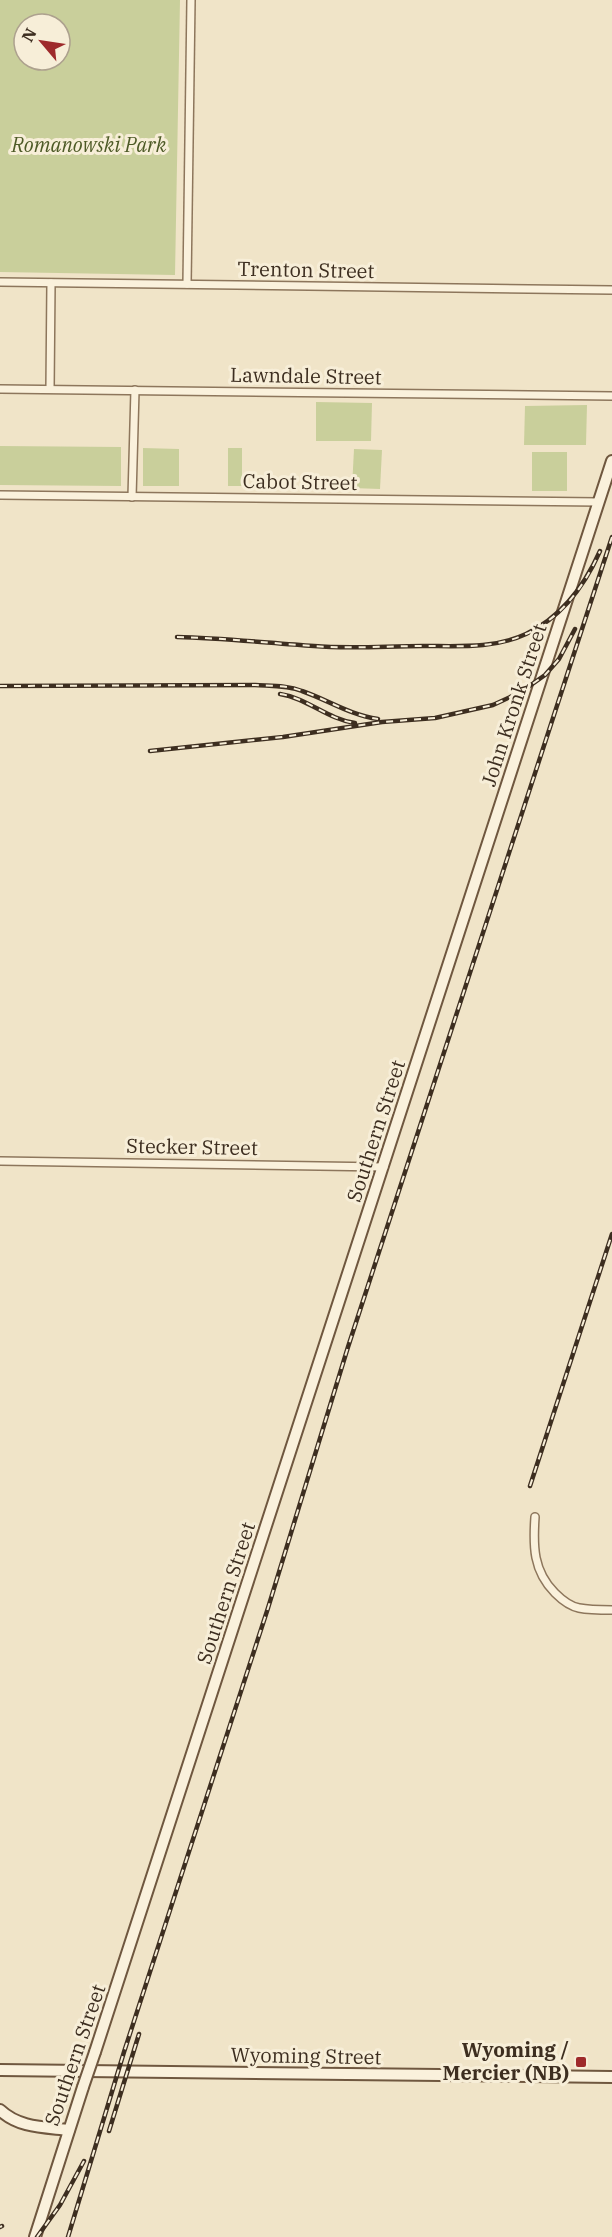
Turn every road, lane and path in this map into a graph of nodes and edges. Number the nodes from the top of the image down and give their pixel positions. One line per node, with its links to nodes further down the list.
1 (190, 0): 4 (street)
2 (0, 282): 3 (street, Trenton Street)
3 (51, 283): 4 (street, Trenton Street); 7 (street)
4 (187, 284): 5 (street, Trenton Street)
5 (612, 290)
6 (0, 389): 7 (street, Lawndale Street)
7 (50, 389): 8 (street, Lawndale Street)
8 (135, 390): 9 (street, Lawndale Street); 12 (street)
9 (612, 396)
10 (612, 461): 13 (street, John Kronk Street)
11 (0, 495): 12 (street, Cabot Street)
12 (132, 497): 13 (street, Cabot Street)
13 (599, 502): 14 (street, John Kronk Street)
14 (450, 960): 16 (street, Southern Street)
15 (0, 1161): 16 (street, Stecker Street)
16 (384, 1167): 22 (street, Southern Street, bridge)
17 (535, 1517): 18 (street)
18 (612, 1610)
19 (0, 2070): 20 (street, Wyoming Street)
20 (612, 2077)
21 (0, 2110): 22 (street)
22 (69, 2130): 23 (street, Southern Street)
23 (35, 2237)

